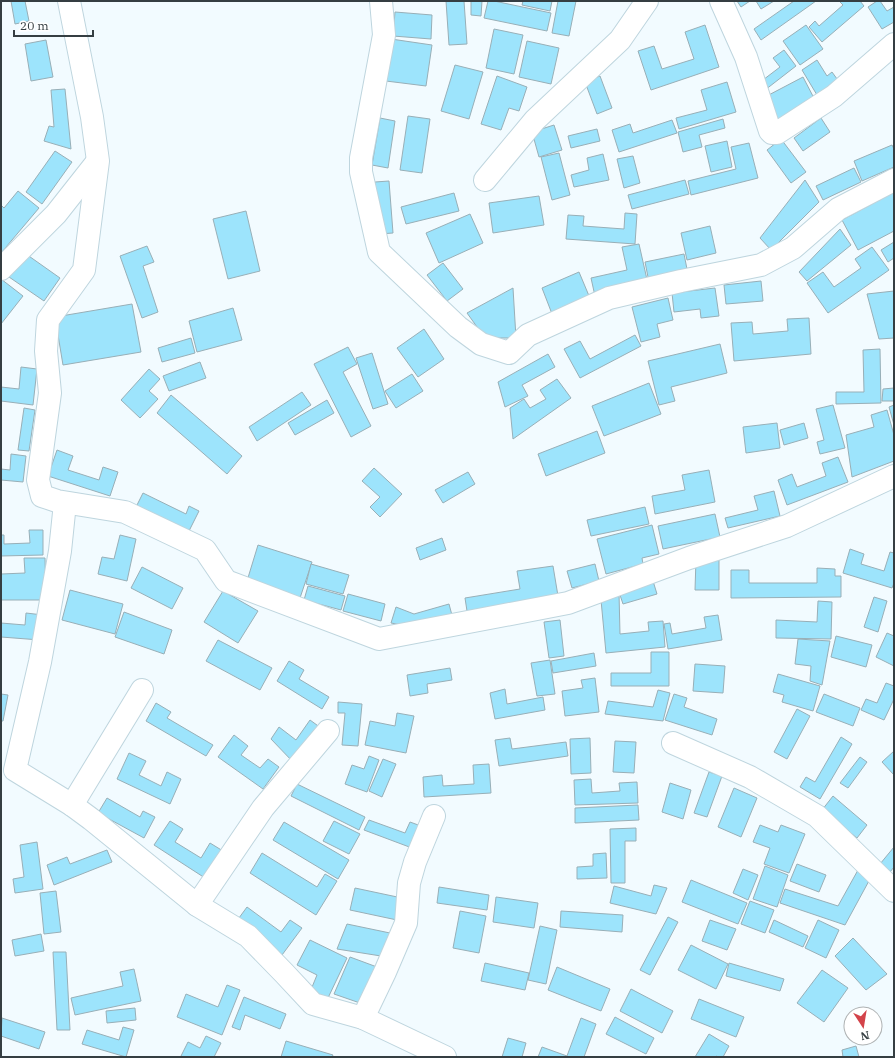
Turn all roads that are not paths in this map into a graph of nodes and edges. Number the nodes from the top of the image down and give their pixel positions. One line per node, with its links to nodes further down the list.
1 (69, 1): 6 (street)
2 (381, 1): 8 (street)
3 (647, 1): 7 (street)
4 (721, 1): 5 (street)
5 (894, 44)
6 (98, 161): 9 (street); 11 (street)
7 (485, 180)
8 (894, 180)
9 (1, 269)
10 (894, 476): 11 (street)
11 (65, 503): 15 (street)
12 (142, 690): 15 (street)
13 (328, 731): 18 (street)
14 (673, 743): 17 (street)
15 (72, 805): 18 (street)
16 (434, 816): 19 (street)
17 (894, 891)
18 (197, 905): 19 (street)
19 (363, 1018): 20 (street)
20 (445, 1057)

